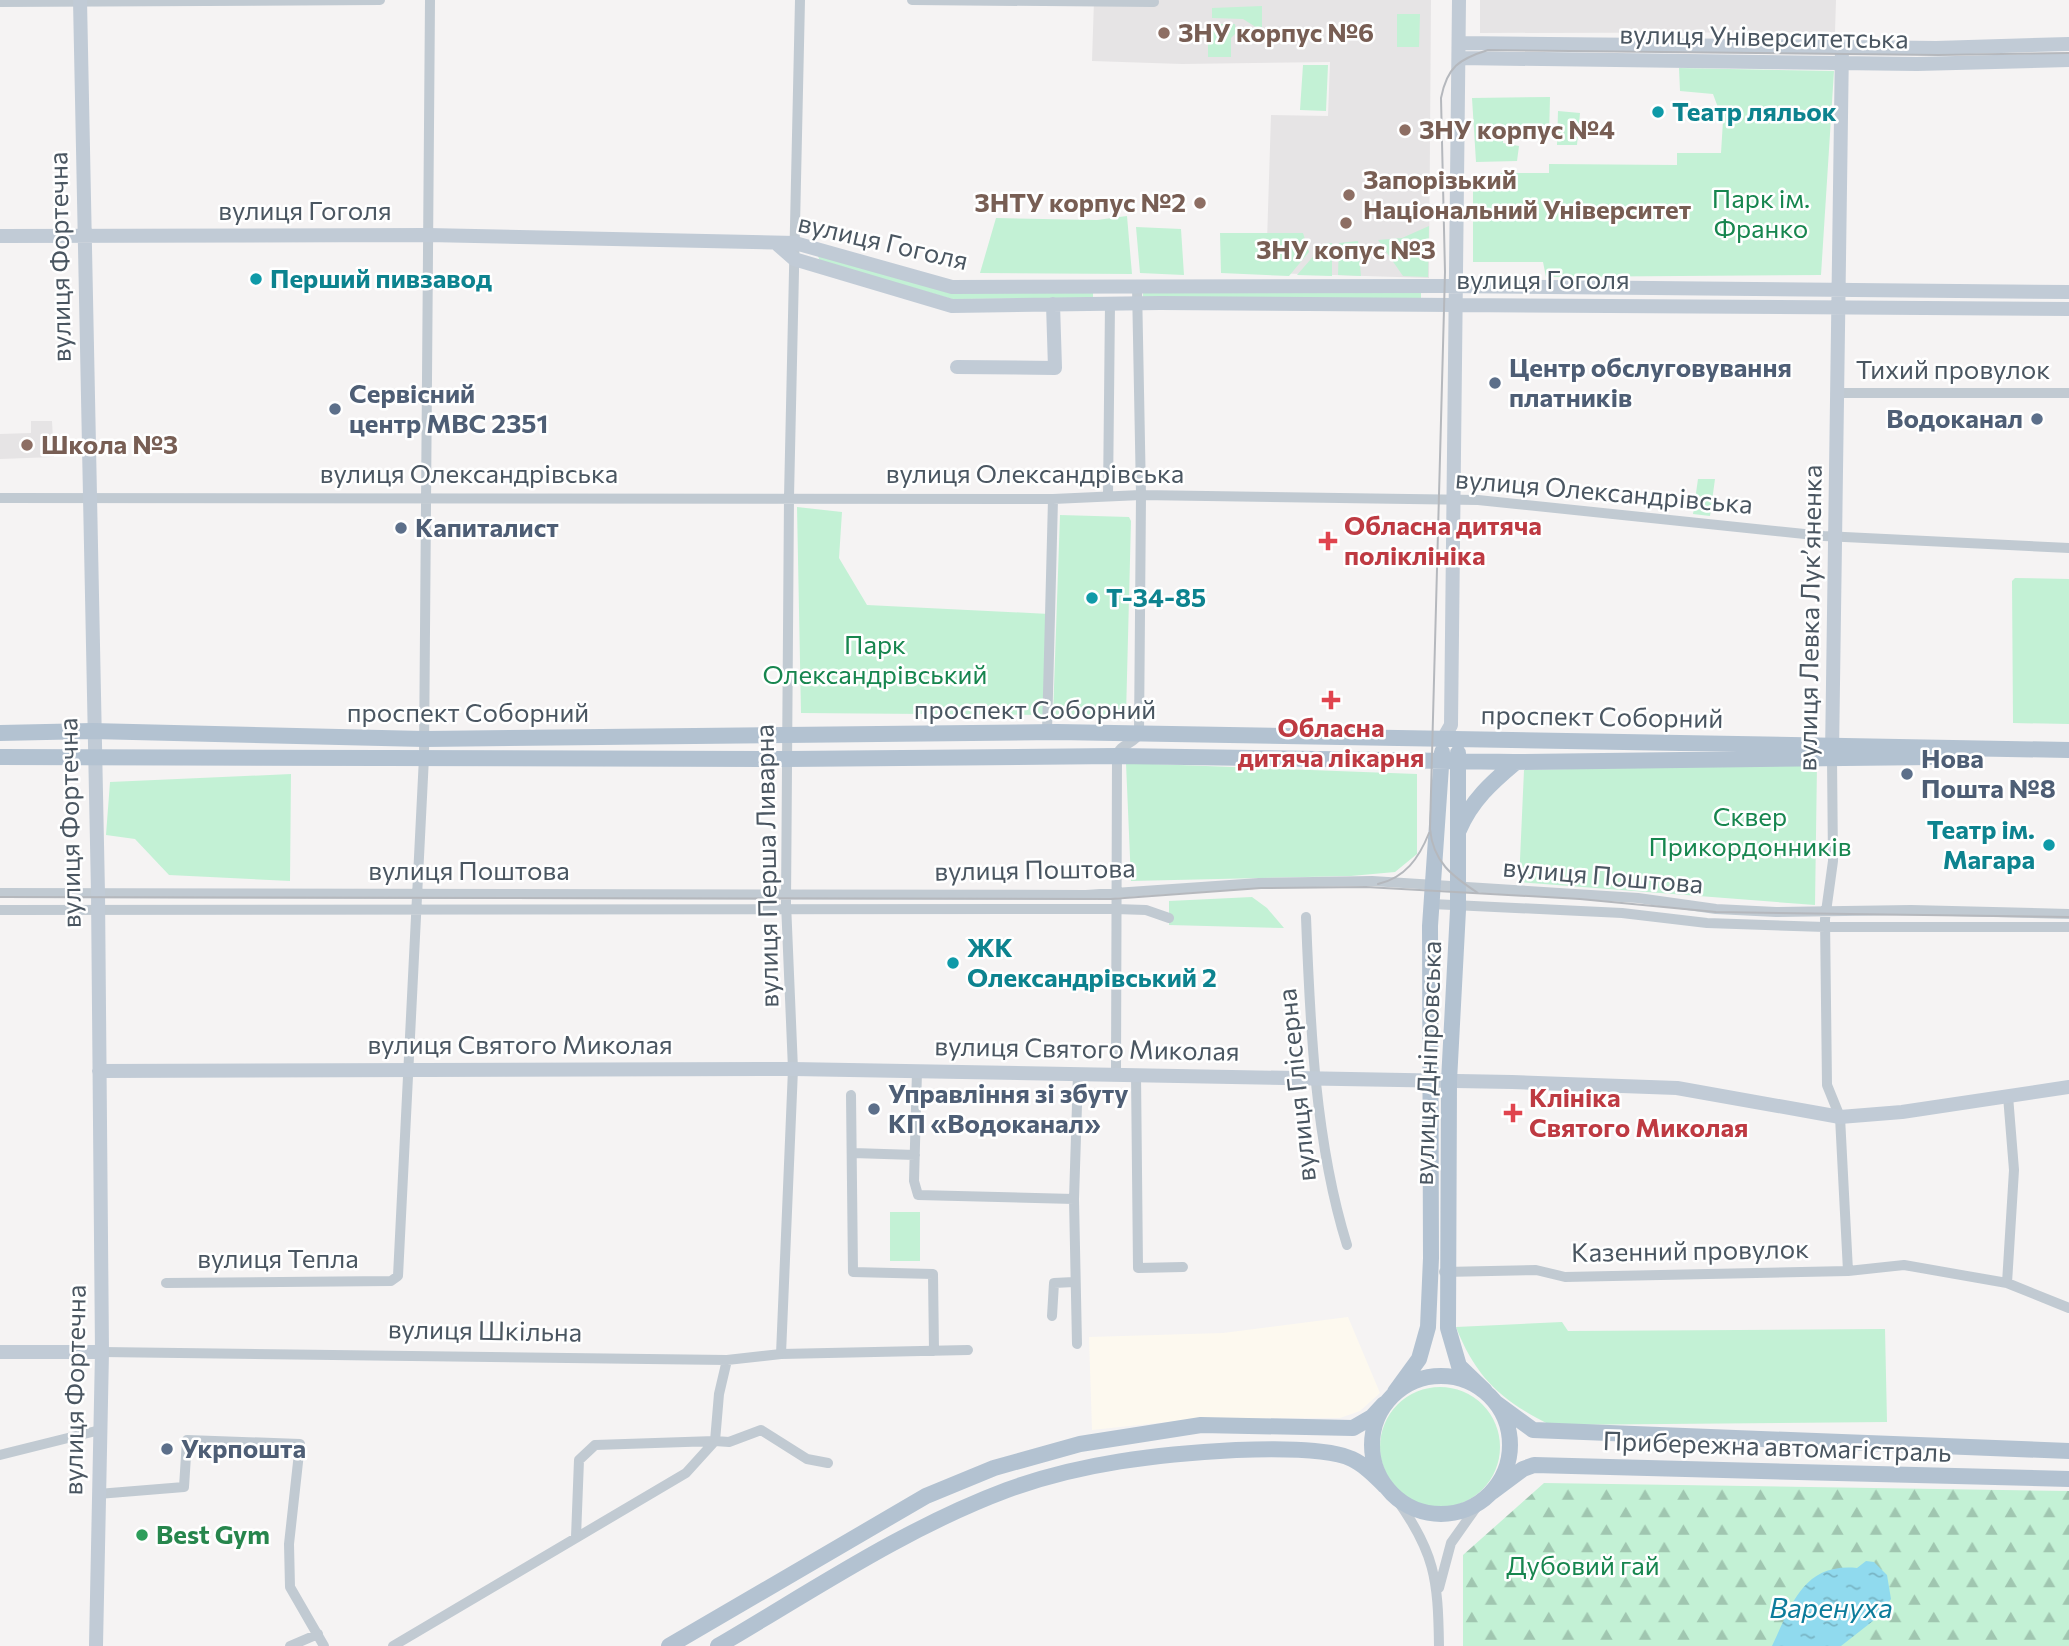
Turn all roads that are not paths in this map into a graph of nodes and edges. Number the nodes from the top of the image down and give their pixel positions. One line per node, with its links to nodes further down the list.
1 (80, 0): 2 (street); 7 (street); 15 (street, вулиця Фортечна)
2 (380, 0)
3 (430, 0): 16 (street)
4 (800, 0): 18 (street, вулиця Перша Ливарна)
5 (912, 0): 8 (street)
6 (1459, 0): 9 (street, вулиця Дніпровська)
7 (0, 2)
8 (1154, 2)
9 (1460, 43): 11 (street, вулиця Університетська); 12 (street, вулиця Дніпровська)
10 (2069, 44): 11 (street, вулиця Університетська)
11 (1842, 46): 14 (street, вулиця Левка Лукʼяненка)
12 (1459, 58): 14 (street, вулиця Університетська); 22 (street, вулиця Дніпровська)
13 (2069, 60): 14 (street, вулиця Університетська)
14 (1840, 62): 23 (street, вулиця Левка Лукʼяненка)
15 (83, 235): 16 (street, вулиця Гоголя); 17 (street, вулиця Гоголя); 40 (street, вулиця Фортечна)
16 (428, 235): 19 (street, вулиця Гоголя); 35 (street)
17 (0, 236)
18 (795, 243): 19 (street, вулиця Гоголя); 20 (street, вулиця Перша Ливарна); 21 (street, вулиця Гоголя)
19 (778, 244): 20 (street, вулиця Гоголя)
20 (794, 259): 27 (street, вулиця Гоголя); 37 (street, вулиця Перша Ливарна)
21 (1138, 286): 22 (street, вулиця Гоголя); 26 (street)
22 (1455, 286): 23 (street, вулиця Гоголя); 28 (street, вулиця Дніпровська)
23 (1838, 290): 24 (street, вулиця Гоголя); 29 (street, вулиця Левка Лукʼяненка)
24 (2069, 292)
25 (1110, 303): 26 (street, вулиця Гоголя); 27 (street, вулиця Гоголя); 36 (street)
26 (1138, 303): 28 (street, вулиця Гоголя); 34 (street)
27 (1052, 304): 31 (street)
28 (1455, 304): 29 (street, вулиця Гоголя); 41 (street, вулиця Дніпровська)
29 (1838, 306): 30 (street, вулиця Гоголя); 32 (street, вулиця Левка Лукʼяненка)
30 (2069, 309)
31 (957, 367)
32 (1837, 393): 33 (street, Тихий провулок); 42 (street, вулиця Левка Лукʼяненка)
33 (2069, 393)
34 (1141, 495): 36 (street, вулиця Олександрівська); 41 (street, вулиця Олександрівська); 47 (street)
35 (428, 496): 37 (street, вулиця Олександрівська); 40 (street, вулиця Олександрівська); 50 (street)
36 (1108, 496): 39 (street, вулиця Олександрівська)
37 (789, 497): 39 (street, вулиця Олександрівська); 49 (street, вулиця Перша Ливарна)
38 (0, 498): 40 (street, вулиця Олександрівська)
39 (1053, 499): 45 (street)
40 (90, 500): 44 (street, вулиця Фортечна)
41 (1452, 500): 42 (street, вулиця Олександрівська); 48 (street, вулиця Дніпровська)
42 (1836, 537): 43 (street, вулиця Олександрівська); 51 (street, вулиця Левка Лукʼяненка)
43 (2069, 548)
44 (92, 731): 46 (main road, проспект Соборний); 50 (main road, проспект Соборний); 55 (street, вулиця Фортечна)
45 (1047, 732): 47 (main road, проспект Соборний); 49 (main road, проспект Соборний)
46 (0, 733)
47 (1139, 734): 48 (main road, проспект Соборний); 53 (street)
48 (1451, 735): 51 (main road, проспект Соборний); 58 (main road, вулиця Дніпровська)
49 (788, 737): 50 (main road, проспект Соборний); 57 (street, вулиця Перша Ливарна)
50 (424, 738): 56 (street)
51 (1832, 751): 52 (main road, проспект Соборний); 59 (main road, проспект Соборний); 75 (street, вулиця Левка Лукʼяненка)
52 (2069, 753)
53 (1117, 756): 57 (main road, проспект Соборний); 58 (main road, проспект Соборний); 66 (street)
54 (0, 757): 55 (main road, проспект Соборний)
55 (94, 757): 56 (main road, проспект Соборний); 64 (street, вулиця Фортечна)
56 (424, 757): 57 (main road, проспект Соборний); 67 (street)
57 (788, 759): 65 (street, вулиця Перша Ливарна)
58 (1450, 760): 59 (main road, проспект Соборний); 60 (main road, вулиця Дніпровська); 61 (main road, вулиця Дніпровська)
59 (1516, 762): 60 (main road)
60 (1457, 836): 62 (main road, вулиця Дніпровська)
61 (1435, 885): 62 (street, вулиця Поштова); 66 (street, вулиця Поштова); 68 (main road, вулиця Дніпровська)
62 (1457, 887): 69 (main road, вулиця Дніпровська); 75 (street, вулиця Поштова)
63 (0, 893): 64 (street, вулиця Поштова)
64 (98, 893): 67 (street, вулиця Поштова); 73 (street, вулиця Фортечна)
65 (788, 893): 66 (street, вулиця Поштова); 67 (street, вулиця Поштова); 72 (street, вулиця Перша Ливарна)
66 (1118, 893): 70 (street)
67 (420, 894): 74 (street)
68 (1432, 904): 69 (street, вулиця Поштова); 89 (main road, вулиця Дніпровська)
69 (1457, 905): 79 (street, вулиця Поштова); 90 (main road, вулиця Дніпровська)
70 (1116, 909): 72 (street, вулиця Поштова); 78 (street, вулиця Поштова); 86 (street)
71 (0, 910): 73 (street, вулиця Поштова)
72 (787, 910): 74 (street, вулиця Поштова); 82 (street, вулиця Перша Ливарна)
73 (96, 911): 74 (street, вулиця Поштова); 83 (street, вулиця Фортечна)
74 (417, 912): 81 (street)
75 (1827, 912): 76 (street, вулиця Поштова); 79 (street, вулиця Левка Лукʼяненка)
76 (2069, 914)
77 (1306, 917): 88 (street, вулиця Глісерна)
78 (1169, 918)
79 (1825, 927): 80 (street, вулиця Поштова); 94 (street, вулиця Левка Лукʼяненка)
80 (2069, 927)
81 (408, 1069): 82 (street, вулиця Святого Миколая); 83 (street, вулиця Святого Миколая); 104 (street, вулиця Тепла)
82 (793, 1069): 84 (street, вулиця Святого Миколая); 113 (street, вулиця Перша Ливарна)
83 (99, 1071): 112 (street, вулиця Фортечна)
84 (917, 1071): 85 (street, вулиця Святого Миколая); 96 (street)
85 (1078, 1073): 86 (street, вулиця Святого Миколая); 97 (street)
86 (1116, 1074): 87 (street, вулиця Святого Миколая)
87 (1136, 1074): 88 (street, вулиця Святого Миколая); 99 (street)
88 (1318, 1078): 89 (street, вулиця Святого Миколая); 98 (street, вулиця Глісерна)
89 (1432, 1081): 90 (street, вулиця Святого Миколая); 100 (main road, вулиця Дніпровська)
90 (1449, 1081): 94 (street, вулиця Святого Миколая); 102 (main road, вулиця Дніпровська)
91 (2069, 1087): 93 (street, вулиця Святого Миколая)
92 (851, 1095): 95 (street)
93 (2008, 1096): 94 (street, вулиця Святого Миколая); 105 (street)
94 (1840, 1117): 101 (street, вулиця Левка Лукʼяненка)
95 (853, 1153): 96 (street); 110 (street)
96 (915, 1155): 97 (street)
97 (1074, 1199): 103 (street)
98 (1347, 1245)
99 (1183, 1268)
100 (1431, 1271): 102 (street, Казенний провулок); 116 (main road, вулиця Дніпровська)
101 (1848, 1271): 102 (street, Казенний провулок); 105 (street, Казенний провулок)
102 (1449, 1272): 115 (main road, вулиця Дніпровська)
103 (1074, 1282): 107 (street); 108 (street)
104 (166, 1283)
105 (2007, 1283): 106 (street, Казенний провулок)
106 (2069, 1308)
107 (1052, 1316)
108 (1077, 1344)
109 (968, 1350): 110 (street, вулиця Шкільна)
110 (934, 1351): 113 (street, вулиця Шкільна)
111 (0, 1352): 112 (street, вулиця Шкільна)
112 (102, 1352): 114 (street, вулиця Шкільна); 118 (street, вулиця Фортечна)
113 (781, 1354): 114 (street, вулиця Шкільна)
114 (727, 1360): 120 (street)
115 (1491, 1397): 116 (main road); 121 (main road); 129 (main road)
116 (1390, 1398): 117 (main road); 127 (main road)
117 (1201, 1425): 119 (main road); 122 (main road)
118 (100, 1430): 123 (street); 128 (street, вулиця Фортечна)
119 (1158, 1430): 124 (main road); 137 (main road)
120 (715, 1441): 125 (street); 130 (street); 130 (street)
121 (2069, 1451)
122 (1197, 1452): 124 (main road, Прибережна автомагістраль); 127 (main road, Прибережна автомагістраль)
123 (0, 1455)
124 (1158, 1456): 138 (main road, Прибережна автомагістраль)
125 (828, 1463)
126 (2069, 1479): 129 (main road, Прибережна автомагістраль)
127 (1390, 1492): 129 (main road, Прибережна автомагістраль); 131 (street)
128 (98, 1494): 132 (street); 133 (street, вулиця Фортечна)
129 (1486, 1497): 131 (street)
130 (576, 1537): 136 (street)
131 (1438, 1590): 139 (street)
132 (318, 1634): 134 (street); 135 (street)
133 (96, 1646)
134 (290, 1646)
135 (324, 1646)
136 (393, 1646)
137 (669, 1646)
138 (718, 1646)
139 (1439, 1646)

